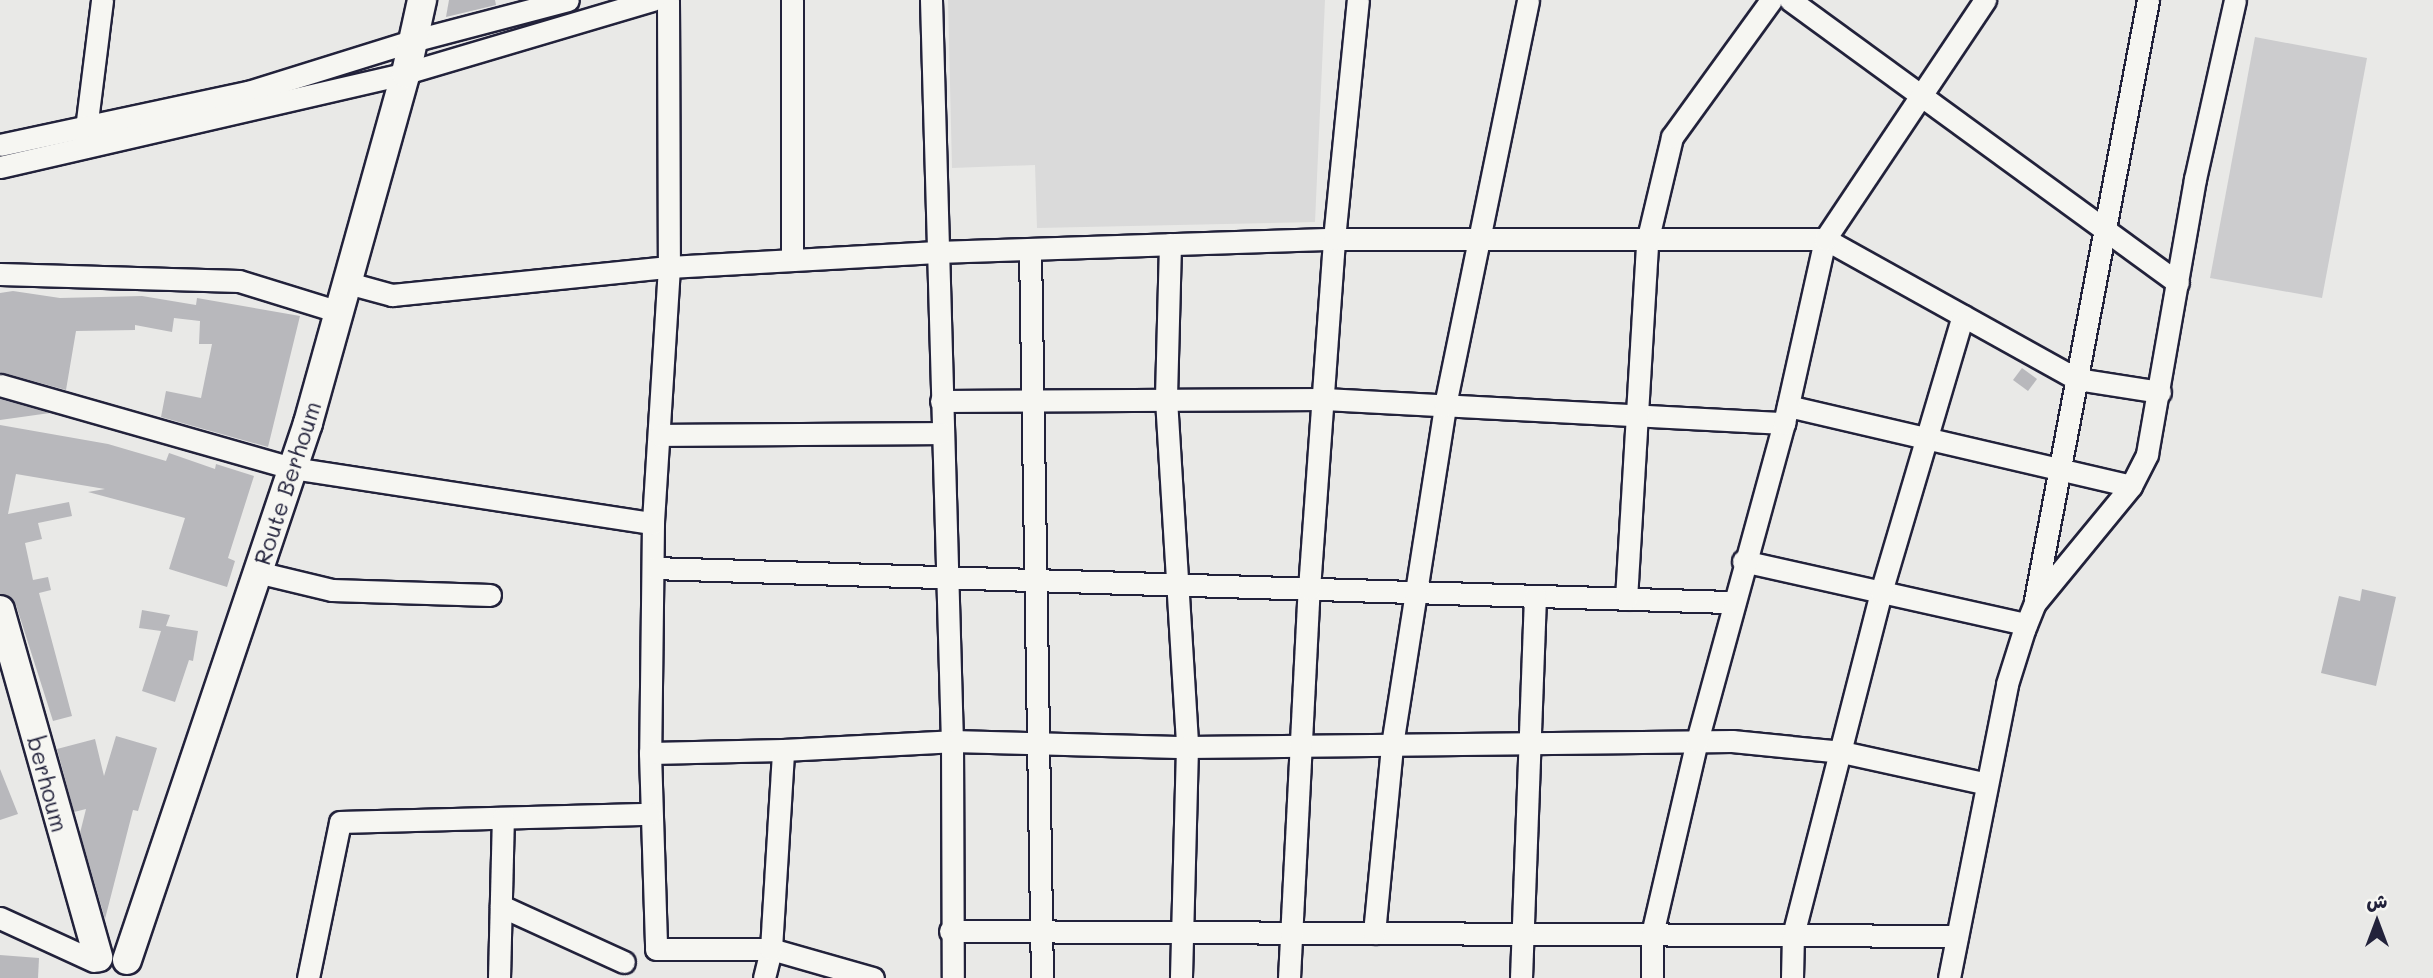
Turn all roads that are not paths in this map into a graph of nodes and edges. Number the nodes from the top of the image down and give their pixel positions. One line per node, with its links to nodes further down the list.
1 (102, 0): 18 (street)
2 (422, 0): 15 (main road, Route Berhoum)
3 (568, 0): 15 (street)
4 (653, 0): 16 (street)
5 (668, 0): 31 (street)
6 (792, 0): 30 (street)
7 (931, 0): 29 (street)
8 (1358, 0): 23 (street)
9 (1528, 0): 24 (street)
10 (1771, 0): 26 (street)
11 (1790, 0): 17 (street)
12 (1985, 0): 17 (street)
13 (2148, 0): 22 (street)
14 (2235, 0): 34 (street)
15 (412, 41): 16 (main road, Route Berhoum); 18 (street)
16 (406, 74): 20 (street); 33 (main road, Route Berhoum)
17 (1920, 95): 22 (street); 25 (street)
18 (86, 125): 19 (street); 20 (street)
19 (0, 145)
20 (83, 149): 21 (street)
21 (0, 167)
22 (2105, 230): 34 (street); 37 (street)
23 (1334, 239): 24 (street); 27 (street); 41 (street)
24 (1478, 239): 26 (street); 44 (street)
25 (1825, 239): 26 (street); 36 (street); 45 (street)
26 (1647, 242): 46 (street)
27 (1170, 244): 28 (street); 40 (street)
28 (1030, 249): 29 (street); 42 (street)
29 (937, 252): 30 (street); 43 (street)
30 (792, 260): 31 (street)
31 (669, 267): 33 (street); 48 (street)
32 (0, 274): 35 (street)
33 (348, 283): 35 (main road, Route Berhoum)
34 (2178, 284): 39 (street)
35 (339, 312): 50 (main road, Route Berhoum)
36 (1963, 316): 37 (street); 49 (street)
37 (2077, 379): 39 (street); 51 (street)
38 (0, 385): 50 (street)
39 (2160, 393): 52 (street)
40 (1166, 399): 41 (street); 42 (street); 59 (street)
41 (1324, 399): 44 (street); 60 (street)
42 (1034, 400): 43 (street); 58 (street)
43 (941, 401): 47 (street)
44 (1445, 405): 46 (street); 61 (street)
45 (1786, 414): 46 (street); 49 (street); 54 (street)
46 (1640, 415): 65 (street)
47 (941, 433): 48 (street); 57 (street)
48 (660, 435): 53 (street)
49 (1927, 438): 51 (street); 62 (street)
50 (292, 468): 53 (street); 56 (main road, Route Berhoum)
51 (2060, 470): 52 (street); 67 (street)
52 (2131, 486): 67 (street)
53 (653, 523): 55 (street)
54 (1744, 561): 62 (street); 66 (street)
55 (653, 568): 57 (street); 79 (street)
56 (257, 572): 63 (street); 97 (main road, Route Berhoum)
57 (945, 577): 58 (street); 70 (street)
58 (1036, 580): 59 (street); 73 (street)
59 (1175, 584): 60 (street); 76 (street)
60 (1310, 589): 61 (street); 75 (street)
61 (1415, 592): 64 (street); 74 (street)
62 (1881, 592): 69 (street); 78 (street)
63 (490, 595)
64 (1535, 596): 65 (street); 72 (street)
65 (1626, 599): 66 (street)
66 (1731, 602): 71 (street)
67 (2035, 603): 69 (street)
68 (0, 610): 96 (main road, berhoum)
69 (2026, 624): 80 (street)
70 (951, 741): 73 (street); 77 (street); 85 (street)
71 (1697, 741): 72 (street); 78 (street); 91 (street)
72 (1531, 743): 74 (street); 90 (street)
73 (1038, 744): 76 (street); 86 (street)
74 (1392, 745): 75 (street); 89 (street)
75 (1304, 746): 76 (street); 88 (street)
76 (1187, 747): 87 (street)
77 (783, 750): 79 (street); 95 (street)
78 (1842, 752): 80 (street); 92 (street)
79 (650, 753): 81 (street)
80 (1987, 784): 93 (street)
81 (650, 814): 82 (street); 94 (street)
82 (503, 818): 83 (street); 99 (street)
83 (501, 906): 98 (street); 100 (street)
84 (0, 918): 96 (street)
85 (950, 930): 86 (street); 103 (street)
86 (1041, 931): 87 (street); 104 (street)
87 (1180, 932): 88 (street); 105 (street)
88 (1292, 932): 89 (street); 106 (street)
89 (1374, 933): 90 (street)
90 (1522, 933): 91 (street); 107 (street)
91 (1652, 934): 92 (street); 108 (street)
92 (1793, 935): 93 (street); 109 (street)
93 (1957, 936): 110 (street)
94 (656, 949): 95 (street); 98 (street)
95 (771, 949): 101 (street); 102 (street)
96 (94, 965): 97 (main road)
97 (130, 969)
98 (620, 970)
99 (308, 978)
100 (499, 978)
101 (764, 978)
102 (873, 978)
103 (953, 978)
104 (1042, 978)
105 (1181, 978)
106 (1289, 978)
107 (1521, 978)
108 (1652, 978)
109 (1792, 978)
110 (1949, 978)

